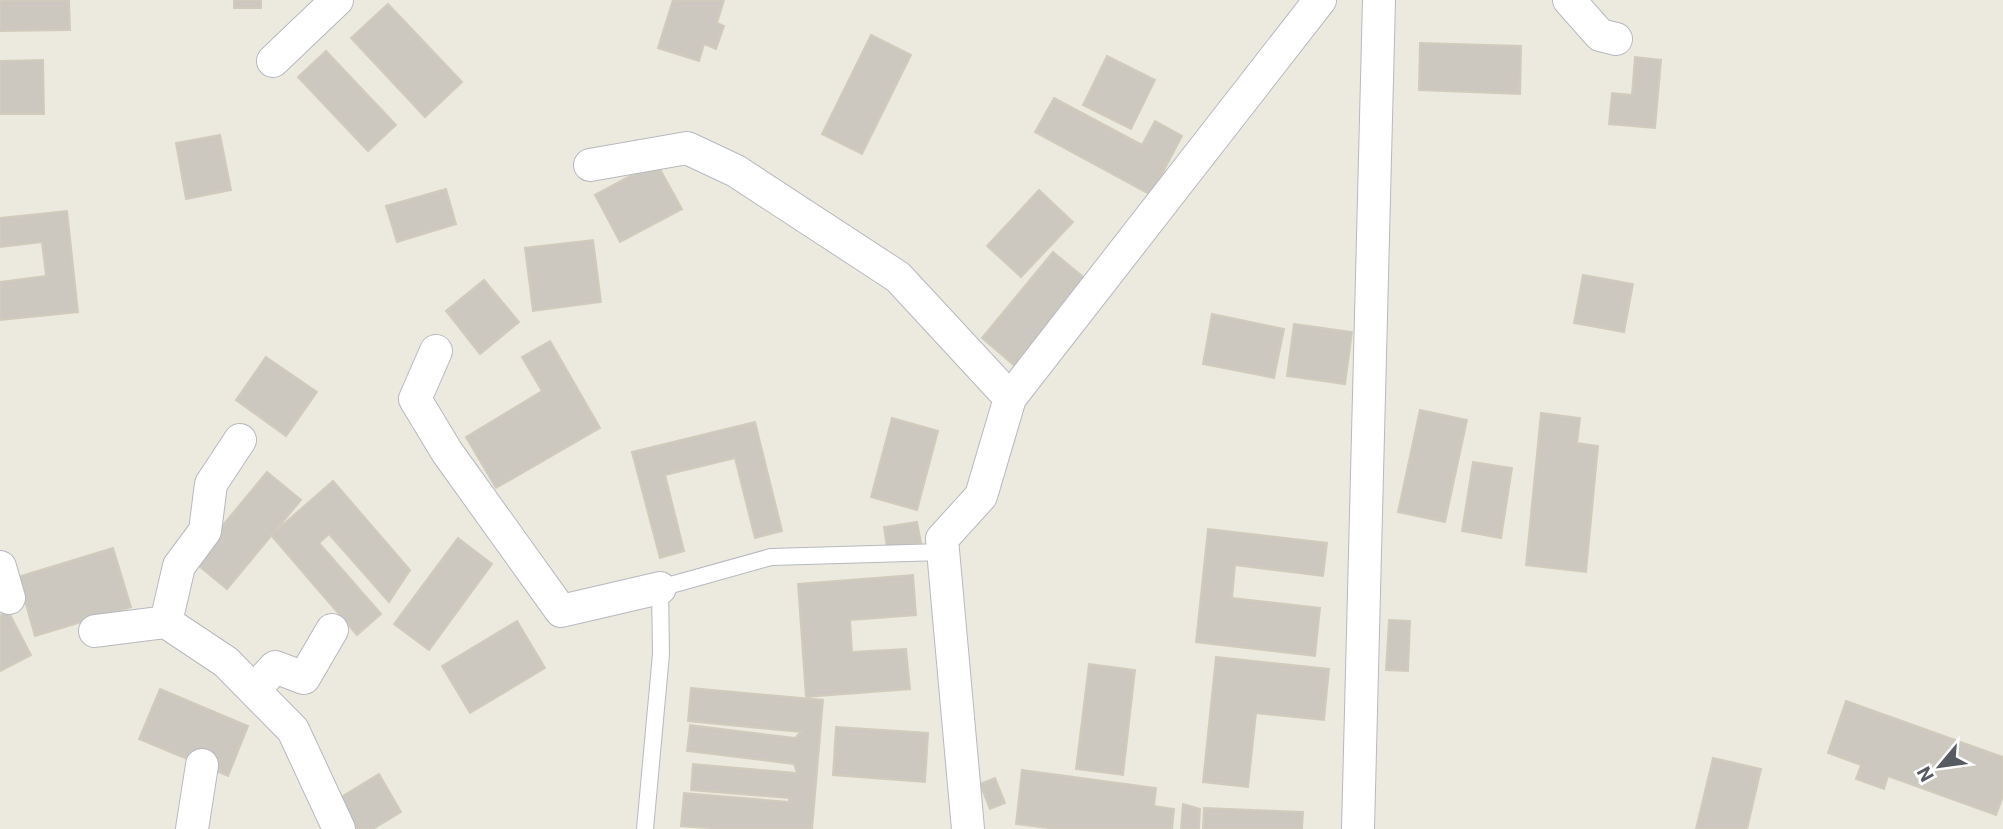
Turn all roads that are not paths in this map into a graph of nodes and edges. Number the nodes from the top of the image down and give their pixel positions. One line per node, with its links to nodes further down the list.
1 (337, 0): 6 (street)
2 (1320, 0): 9 (street)
3 (1379, 0): 24 (street)
4 (1569, 0): 5 (street)
5 (1616, 39)
6 (273, 61)
7 (590, 165): 9 (street)
8 (436, 351): 13 (street)
9 (1010, 398): 11 (street)
10 (240, 440): 15 (street)
11 (943, 552): 13 (lane); 23 (street)
12 (0, 567): 14 (street)
13 (660, 589): 22 (lane)
14 (9, 598)
15 (166, 622): 17 (street); 18 (street)
16 (332, 630): 18 (street)
17 (95, 631)
18 (254, 690): 21 (street)
19 (202, 765): 20 (street)
20 (192, 829)
21 (339, 829)
22 (645, 829)
23 (968, 829)
24 (1358, 829)

